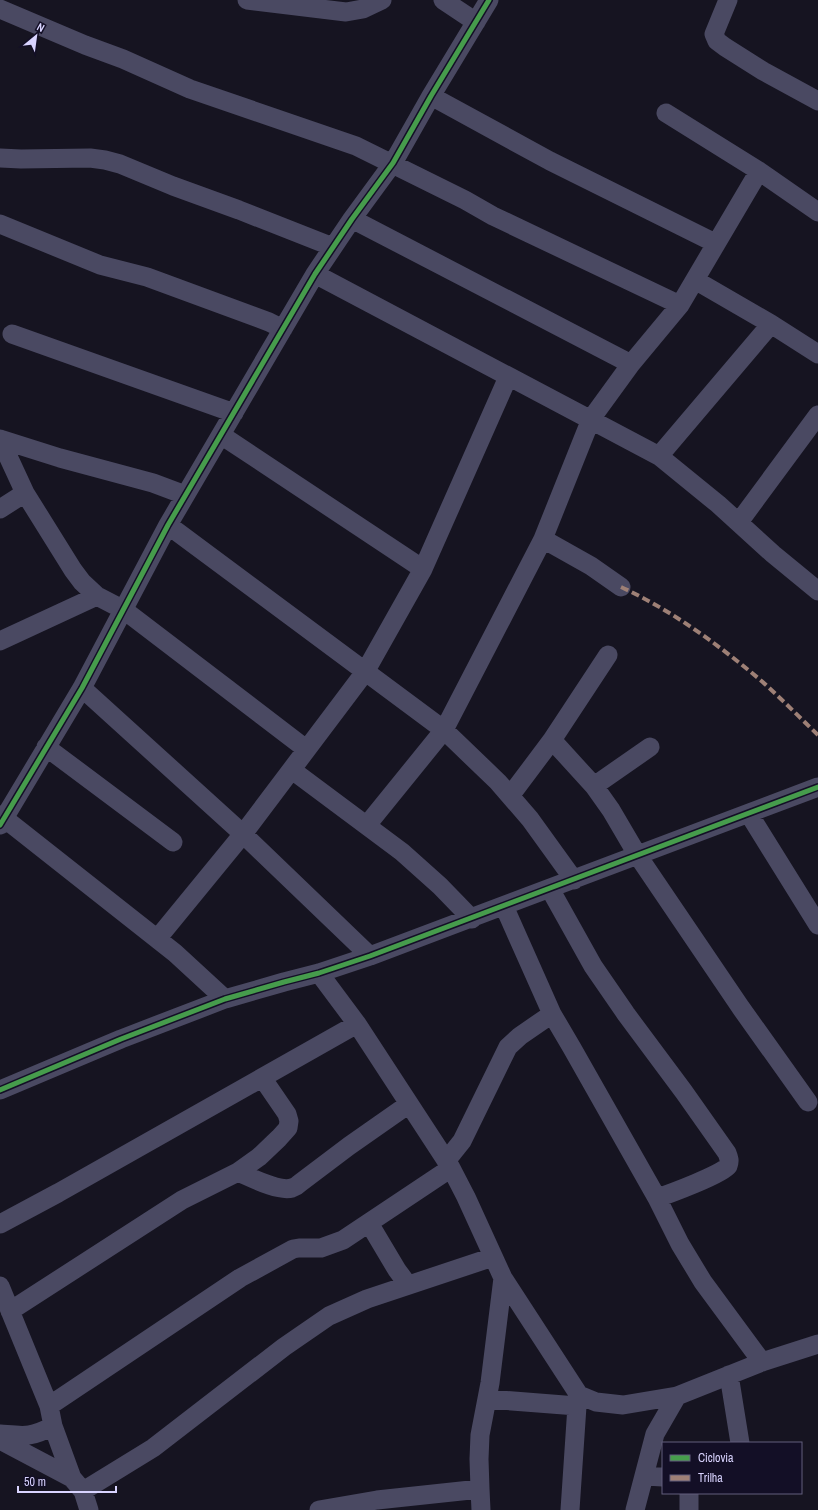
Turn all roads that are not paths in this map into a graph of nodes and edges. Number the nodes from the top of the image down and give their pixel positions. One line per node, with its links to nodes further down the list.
1 (247, 0): 2 (street)
2 (382, 0)
3 (443, 0): 7 (street)
4 (489, 0): 7 (street)
5 (728, 0): 9 (street)
6 (0, 9): 12 (street)
7 (476, 22): 8 (street)
8 (431, 96): 12 (street); 17 (street)
9 (818, 101)
10 (666, 113): 13 (street)
11 (0, 158): 18 (street)
12 (392, 164): 15 (street); 21 (street)
13 (759, 171): 14 (street); 17 (street)
14 (818, 212)
15 (352, 220): 18 (street); 26 (street)
16 (0, 224): 23 (street)
17 (715, 243): 20 (street)
18 (333, 246): 19 (street)
19 (315, 274): 23 (street); 27 (street)
20 (694, 280): 21 (street); 22 (street)
21 (680, 304): 26 (street)
22 (770, 324): 25 (street); 33 (street)
23 (283, 329): 28 (street)
24 (12, 334): 28 (street)
25 (818, 354)
26 (631, 364): 30 (street)
27 (508, 377): 30 (street); 40 (street)
28 (234, 413): 31 (street)
29 (818, 415): 37 (street)
30 (591, 419): 33 (street); 39 (street)
31 (221, 435): 35 (street); 40 (street)
32 (0, 439): 34 (street); 35 (street)
33 (659, 456): 37 (street)
34 (25, 493): 36 (street); 43 (street)
35 (186, 495): 38 (street)
36 (0, 509)
37 (739, 522): 42 (street)
38 (168, 525): 44 (street); 47 (street)
39 (543, 539): 41 (street); 49 (street)
40 (423, 569): 47 (street)
41 (621, 587)
42 (818, 590)
43 (97, 596): 44 (street); 45 (street)
44 (124, 610): 48 (street); 53 (street)
45 (0, 641)
46 (608, 655): 50 (street)
47 (365, 672): 49 (street); 53 (street)
48 (82, 688): 52 (street); 61 (street)
49 (444, 730): 57 (street); 60 (street)
50 (552, 740): 55 (street); 57 (street)
51 (650, 746): 55 (street)
52 (46, 747): 59 (street); 62 (street)
53 (306, 749): 54 (street)
54 (292, 770): 60 (street); 61 (street)
55 (594, 786): 63 (street)
56 (818, 787): 58 (street)
57 (510, 796): 64 (street)
58 (749, 814): 63 (street); 68 (street)
59 (2, 820): 69 (street)
60 (367, 825): 67 (street)
61 (243, 834): 69 (street); 70 (street)
62 (173, 842)
63 (638, 856): 64 (street); 77 (street)
64 (574, 880): 65 (street)
65 (550, 890): 66 (street); 82 (street)
66 (504, 906): 67 (street); 73 (street)
67 (472, 919): 70 (street)
68 (818, 925)
69 (157, 939): 72 (street)
70 (370, 956): 71 (street)
71 (319, 973): 72 (street); 74 (street)
72 (226, 999): 76 (street)
73 (552, 1014): 79 (street); 82 (street)
74 (357, 1024): 75 (street); 78 (street)
75 (263, 1079): 81 (street); 83 (street)
76 (0, 1090)
77 (808, 1102)
78 (409, 1104): 80 (street); 81 (street)
79 (462, 1141): 80 (street); 80 (street)
80 (452, 1171): 84 (street); 85 (street)
81 (238, 1172): 89 (street)
82 (657, 1198): 91 (street)
83 (0, 1224)
84 (369, 1224): 87 (street); 97 (street)
85 (493, 1257): 86 (street); 87 (street)
86 (504, 1278): 94 (street); 95 (street)
87 (408, 1284): 104 (street)
88 (0, 1286): 89 (street)
89 (10, 1310): 97 (street)
90 (818, 1344): 91 (street)
91 (762, 1362): 92 (street)
92 (729, 1375): 93 (street); 102 (street)
93 (677, 1396): 96 (street); 100 (street)
94 (487, 1399): 95 (street); 105 (street)
95 (578, 1400): 96 (street); 107 (street)
96 (639, 1403): 100 (street)
97 (49, 1406): 98 (street)
98 (53, 1426): 99 (street); 104 (street)
99 (0, 1434)
100 (655, 1434): 103 (street)
101 (0, 1440): 104 (street)
102 (740, 1442)
103 (654, 1477): 111 (street)
104 (78, 1485): 108 (street)
105 (480, 1489): 109 (street); 110 (street)
106 (689, 1494): 112 (street)
107 (572, 1508)
108 (89, 1510)
109 (319, 1510)
110 (481, 1510)
111 (635, 1510)
112 (689, 1510)

